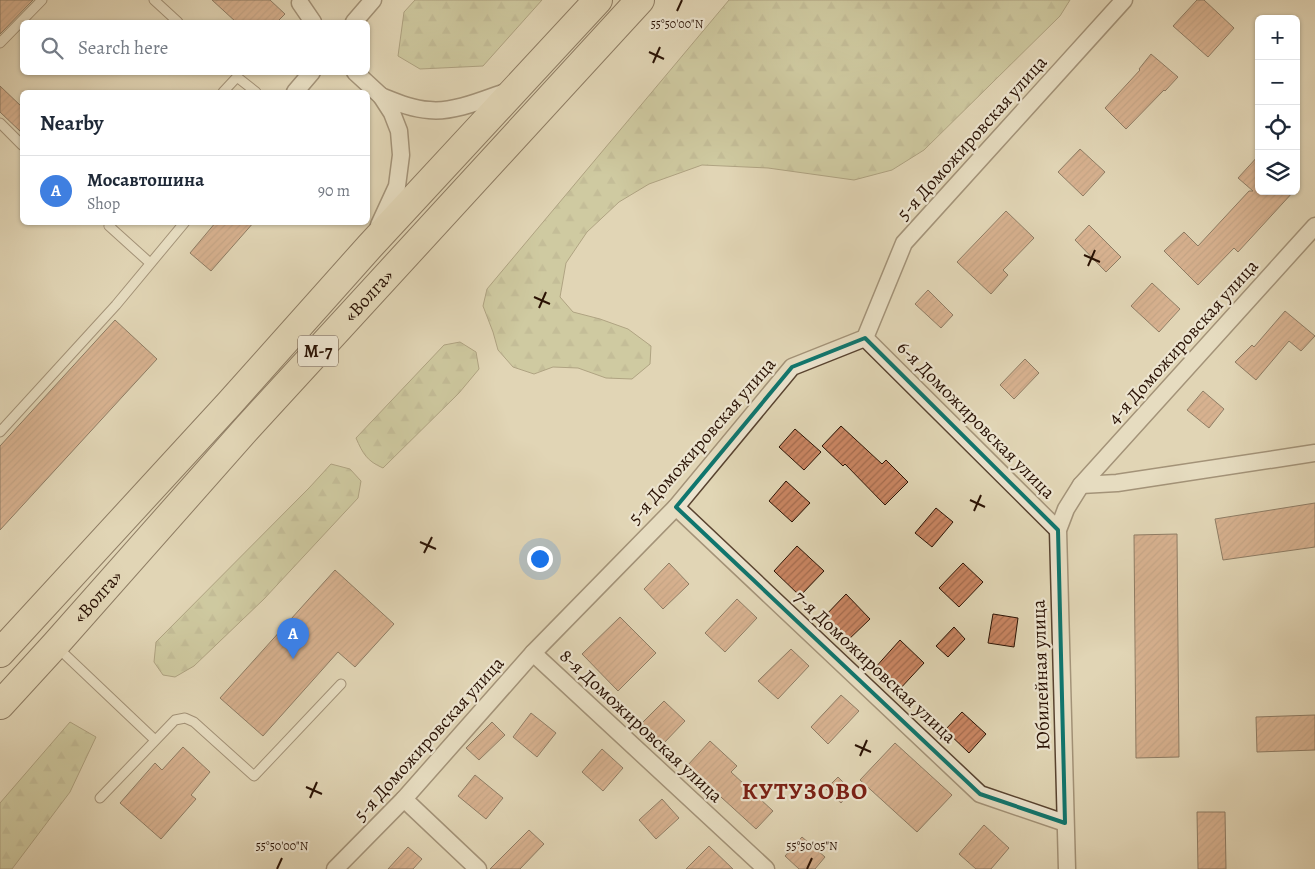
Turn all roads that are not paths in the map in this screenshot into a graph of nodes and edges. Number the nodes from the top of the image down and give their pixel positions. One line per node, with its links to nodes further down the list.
1 (42, 0): 8 (lane)
2 (154, 0): 9 (lane)
3 (373, 0): 11 (street)
4 (598, 0): 17 (highway, «Волга» / М-7)
5 (640, 0): 35 (highway, «Волга» / М-7)
6 (1124, 0): 29 (street, 5-я Доможировская улица)
7 (298, 1): 10 (street)
8 (22, 20)
9 (176, 20)
10 (312, 20)
11 (356, 20)
12 (20, 23): 13 (lane)
13 (0, 43)
14 (234, 75): 18 (lane); 19 (lane)
15 (309, 75): 20 (street)
16 (358, 75): 21 (street)
17 (517, 88): 21 (street); 27 (highway, «Волга» / М-7)
18 (225, 90)
19 (253, 90)
20 (297, 90)
21 (380, 96): 27 (street)
22 (0, 123): 23 (lane)
23 (20, 142)
24 (110, 225): 28 (lane)
25 (182, 225): 28 (lane)
26 (1315, 226): 32 (street, 4-я Доможировская улица)
27 (370, 246): 36 (highway, «Волга» / М-7)
28 (150, 263): 30 (lane)
29 (865, 338): 33 (street, 5-я Доможировская улица); 34 (street, 6-я Доможировская улица)
30 (0, 432)
31 (1315, 453): 32 (street)
32 (1081, 485): 34 (street, Юбилейная улица)
33 (676, 506): 37 (street, 5-я Доможировская улица); 43 (street, 7-я Доможировская улица)
34 (1058, 530): 43 (street, Юбилейная улица)
35 (55, 645): 39 (highway, «Волга» / М-7); 40 (lane)
36 (0, 653)
37 (533, 653): 42 (street, 5-я Доможировская улица); 46 (street, 8-я Доможировская улица)
38 (341, 684): 40 (lane)
39 (0, 705)
40 (155, 740): 41 (lane)
41 (100, 798)
42 (404, 799): 44 (street, 5-я Доможировская улица); 45 (street)
43 (1065, 823): 47 (street, Юбилейная улица)
44 (335, 869)
45 (478, 869)
46 (766, 869)
47 (1066, 869)

